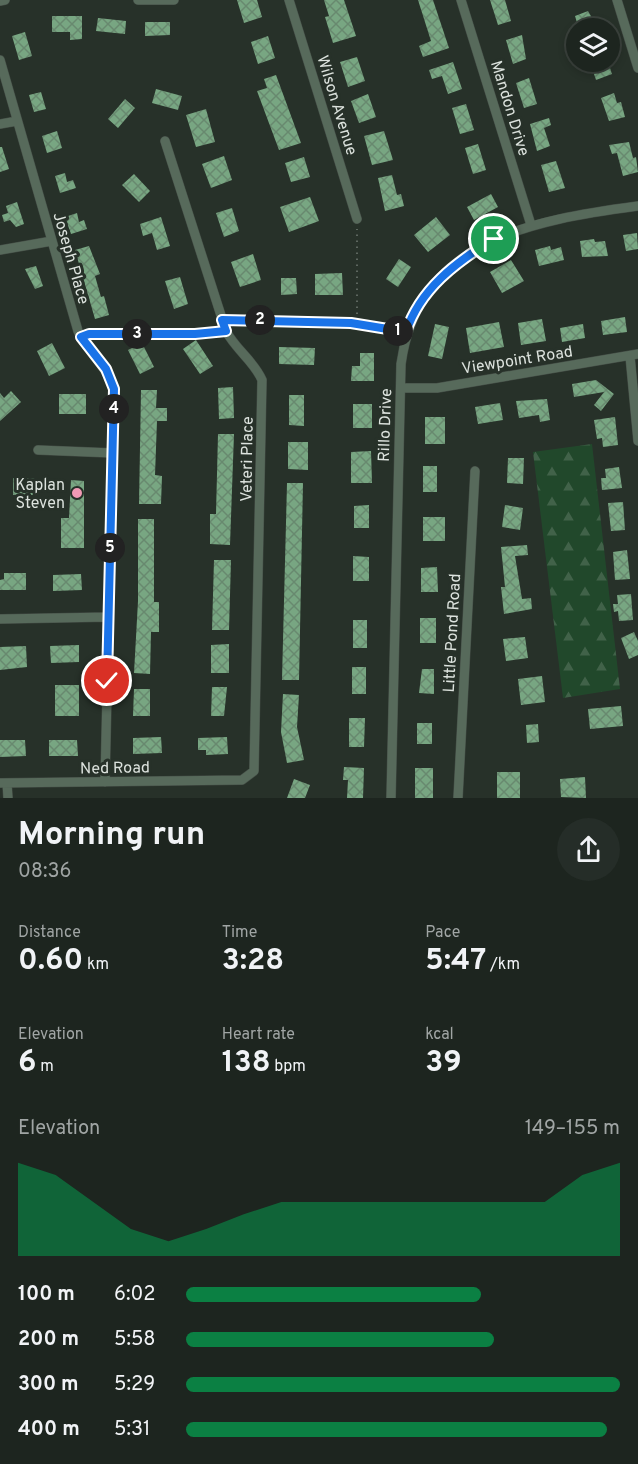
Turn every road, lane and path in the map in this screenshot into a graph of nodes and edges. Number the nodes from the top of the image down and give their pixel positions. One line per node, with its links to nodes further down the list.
1 (4, 0): 7 (street)
2 (138, 0): 3 (street)
3 (174, 0)
4 (289, 0): 14 (street, Wilson Avenue)
5 (461, 0): 15 (street, Mandon Drive)
6 (617, 0): 9 (street)
7 (0, 1)
8 (0, 60): 10 (street, Joseph Place)
9 (638, 68)
10 (17, 121): 11 (street); 16 (street, Joseph Place)
11 (0, 124)
12 (165, 141): 18 (street, Veteri Place)
13 (638, 206): 15 (street, Rillo Drive)
14 (357, 219): 19 (path)
15 (531, 225): 21 (street, Rillo Drive)
16 (52, 241): 17 (street); 22 (street, Joseph Place)
17 (0, 250)
18 (222, 320): 19 (street); 20 (street, Veteri Place)
19 (357, 324): 21 (street)
20 (226, 331): 22 (path); 31 (street, Veteri Place)
21 (406, 332): 24 (street, Rillo Drive)
22 (81, 337): 27 (street, Joseph Place)
23 (634, 355): 24 (street, Viewpoint Road); 25 (street)
24 (401, 388): 35 (street, Rillo Drive)
25 (638, 441)
26 (38, 450): 27 (street)
27 (112, 453): 29 (street, Joseph Place)
28 (475, 471): 36 (street, Little Pond Road)
29 (108, 617): 30 (street); 32 (street, Joseph Place)
30 (0, 619)
31 (229, 780): 32 (street, Ned Road)
32 (105, 782): 33 (street, Ned Road)
33 (4, 783): 34 (street)
34 (8, 798)
35 (391, 798)
36 (458, 798)

